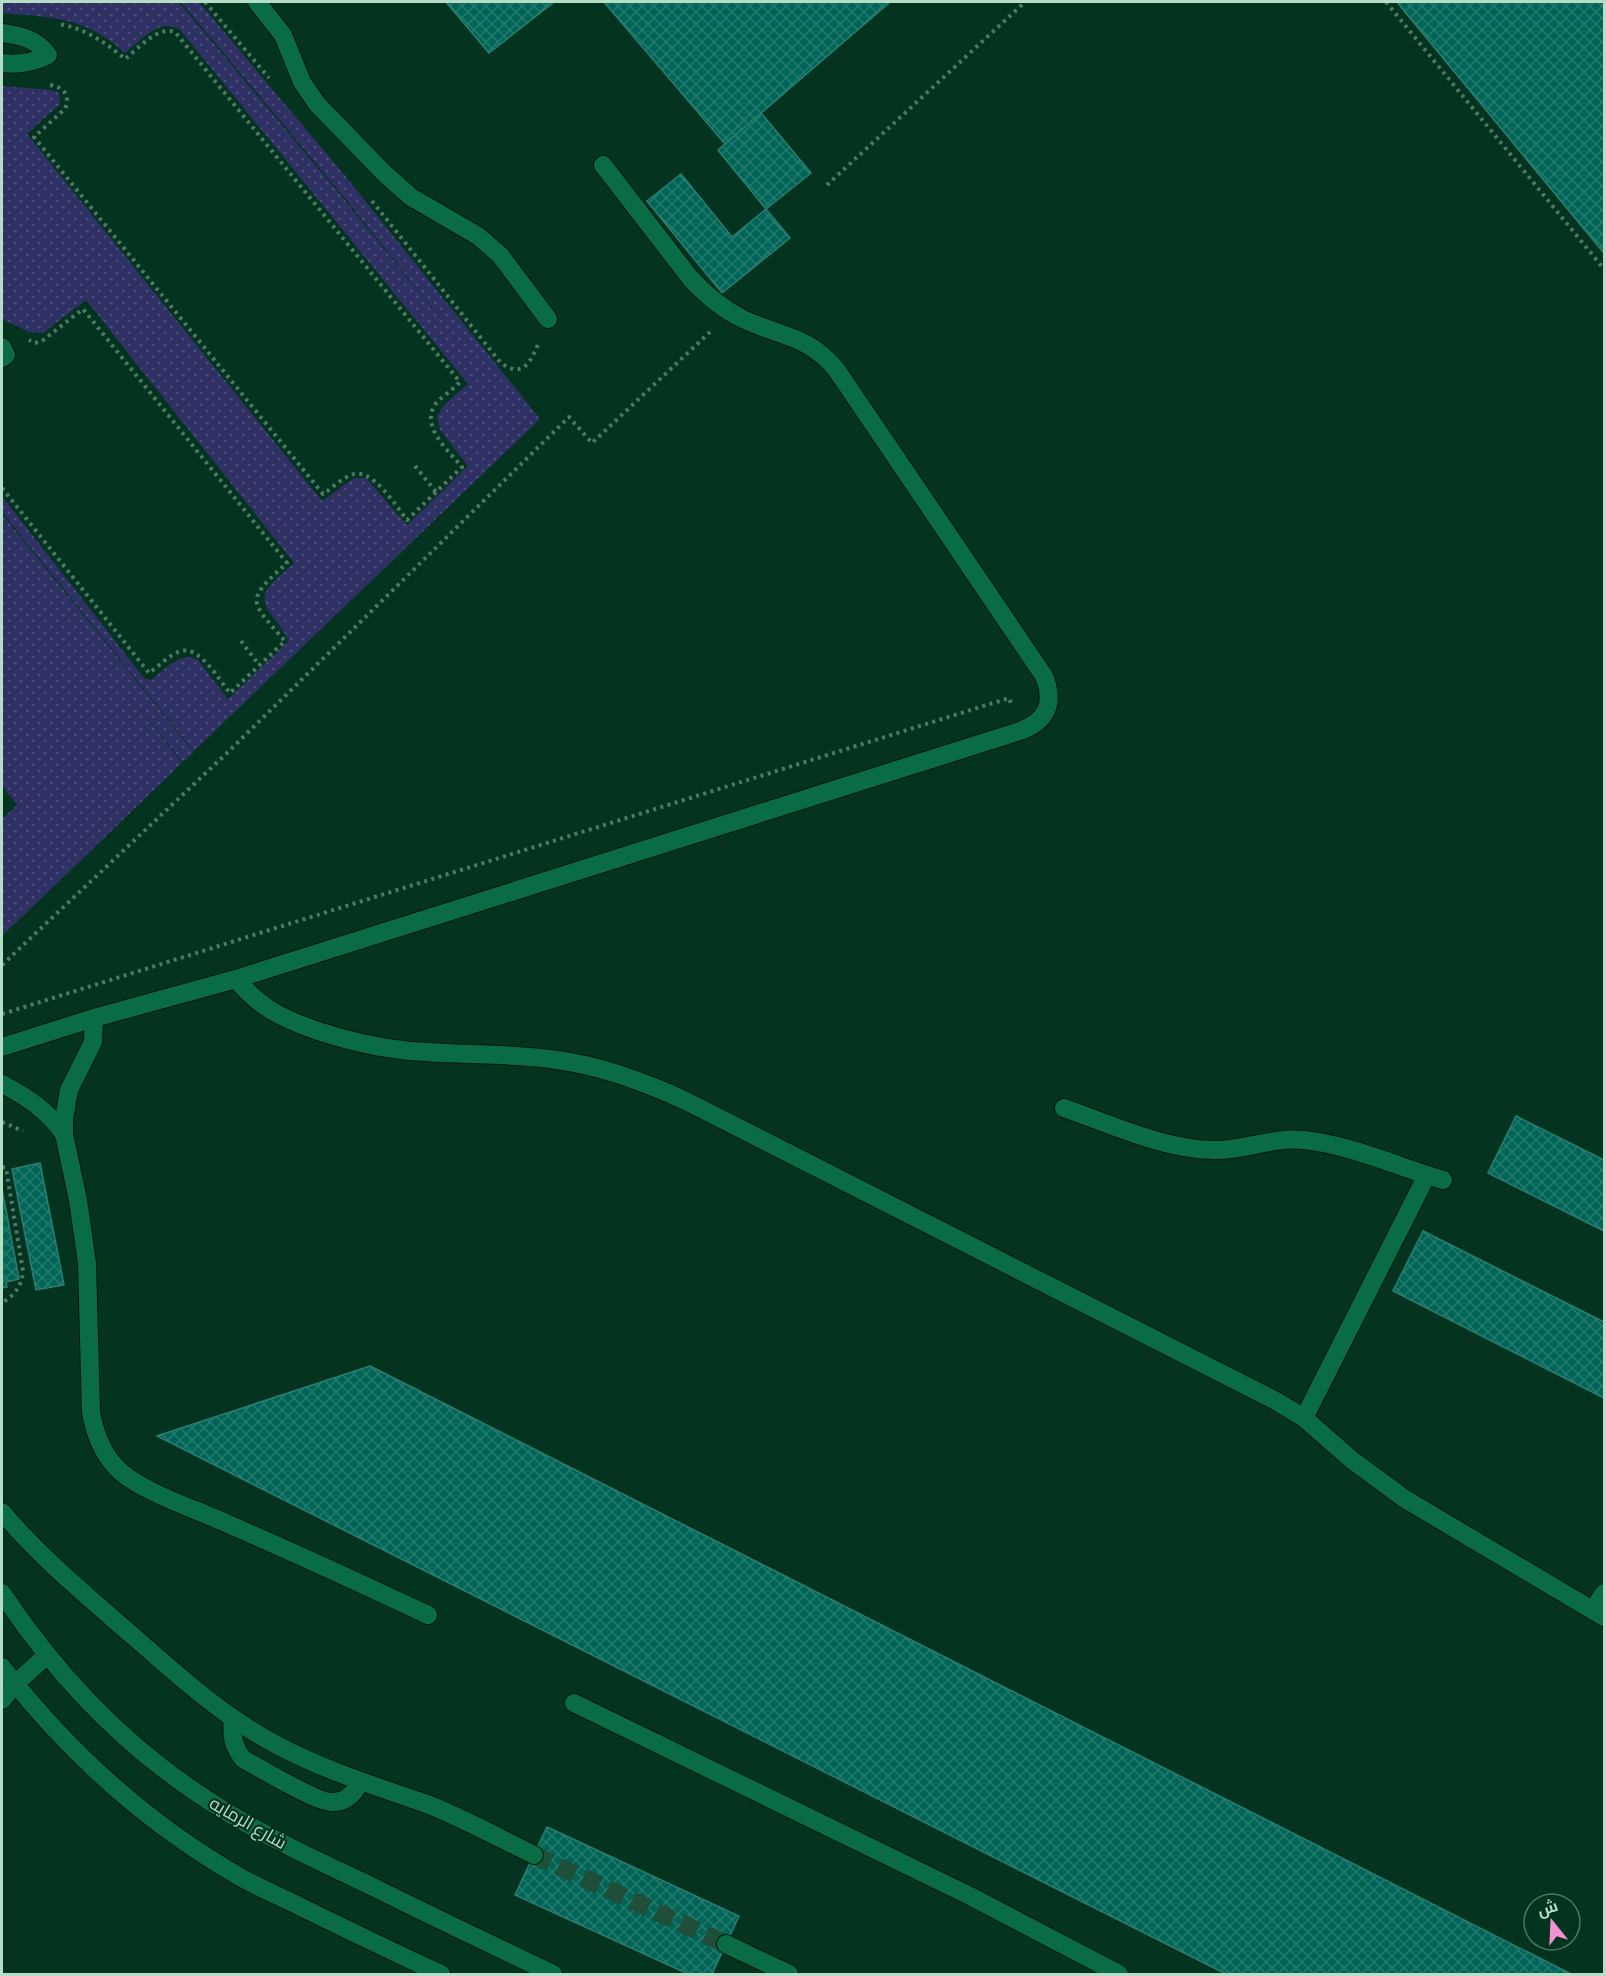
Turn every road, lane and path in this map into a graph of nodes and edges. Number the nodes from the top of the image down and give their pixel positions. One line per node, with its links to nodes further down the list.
1 (256, 2): 12 (street)
2 (1025, 2): 9 (path)
3 (1386, 2): 10 (path)
4 (52, 23): 18 (path)
5 (2, 33): 6 (street)
6 (2, 63)
7 (43, 84): 18 (path)
8 (603, 165): 11 (street)
9 (827, 185)
10 (1605, 269)
11 (731, 312): 21 (street); 22 (path)
12 (548, 319)
13 (22, 336): 20 (path)
14 (2, 347): 15 (street)
15 (2, 358)
16 (415, 465): 18 (path)
17 (2, 488): 20 (path)
18 (436, 492)
19 (241, 641): 20 (path)
20 (259, 665)
21 (1020, 731): 23 (street); 24 (path)
22 (2, 965)
23 (236, 979): 25 (street); 32 (street)
24 (2, 1014)
25 (94, 1018): 26 (street); 29 (street)
26 (2, 1047)
27 (2, 1084): 29 (street)
28 (1064, 1108): 32 (street)
29 (64, 1134): 37 (street)
30 (2, 1167): 31 (path)
31 (2, 1303)
32 (1304, 1418): 36 (street)
33 (2, 1512): 43 (street)
34 (2, 1593): 38 (street, شارع الرمايه)
35 (1605, 1593): 36 (street)
36 (1599, 1613)
37 (428, 1615)
38 (47, 1655): 40 (street); 48 (street, شارع الرمايه)
39 (2, 1668): 40 (street)
40 (15, 1684): 41 (street); 47 (street)
41 (2, 1700)
42 (574, 1703): 50 (street)
43 (233, 1719): 44 (street); 44 (street)
44 (360, 1782): 45 (street)
45 (534, 1855)
46 (726, 1944): 49 (street)
47 (441, 1974)
48 (553, 1974)
49 (789, 1974)
50 (1119, 1974)

